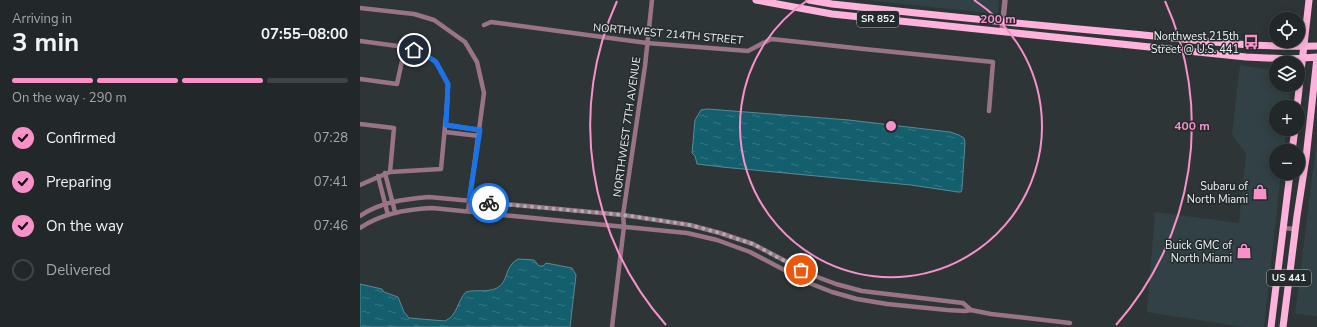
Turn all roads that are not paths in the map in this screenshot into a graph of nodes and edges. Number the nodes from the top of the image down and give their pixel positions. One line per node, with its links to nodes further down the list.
1 (652, 0): 13 (street, NORTHWEST 7TH AVENUE)
2 (756, 0): 9 (main road, SR 852)
3 (809, 0): 7 (main road, SR 852)
4 (1005, 0): 7 (street)
5 (1308, 0): 10 (main road)
6 (360, 8): 26 (street)
7 (1003, 23): 9 (street); 11 (main road, SR 852)
8 (484, 25): 13 (street, NORTHWEST 214TH STREET)
9 (1002, 31): 18 (main road, SR 852)
10 (1305, 34)
11 (1177, 38): 14 (main road, SR 852); 18 (main road)
12 (360, 41): 17 (street)
13 (647, 43): 23 (street, NORTHWEST 214TH STREET); 39 (street, NORTHWEST 7TH AVENUE)
14 (1269, 45)
15 (1305, 46): 16 (main road, SR 852)
16 (1317, 46)
17 (405, 47): 22 (street); 25 (street)
18 (1176, 50): 19 (main road, SR 852)
19 (1269, 57)
20 (1317, 57): 21 (main road, SR 852); 44 (main road, US 441)
21 (1305, 58)
22 (360, 79)
23 (989, 111)
24 (360, 124): 29 (street)
25 (446, 125): 26 (street); 27 (street)
26 (480, 130): 28 (street)
27 (445, 132): 28 (street); 29 (street)
28 (479, 136): 33 (street)
29 (388, 173): 30 (street); 34 (street)
30 (378, 176): 32 (street); 35 (street)
31 (1289, 180): 43 (main road, US 441)
32 (360, 185)
33 (469, 201): 34 (street); 36 (street); 39 (street)
34 (392, 202): 35 (street); 37 (street)
35 (385, 205): 38 (street); 40 (street)
36 (468, 211): 37 (street); 41 (street)
37 (395, 212): 38 (street)
38 (388, 215): 42 (street)
39 (624, 215): 41 (street, NORTHWEST 7TH AVENUE); 45 (street)
40 (360, 216)
41 (624, 226): 45 (street); 47 (street, NORTHWEST 7TH AVENUE)
42 (360, 228)
43 (1283, 228): 44 (street); 48 (main road, US 441)
44 (1295, 229): 49 (main road, US 441)
45 (970, 310): 46 (street)
46 (1070, 323)
47 (612, 327)
48 (1271, 327)
49 (1283, 327)

